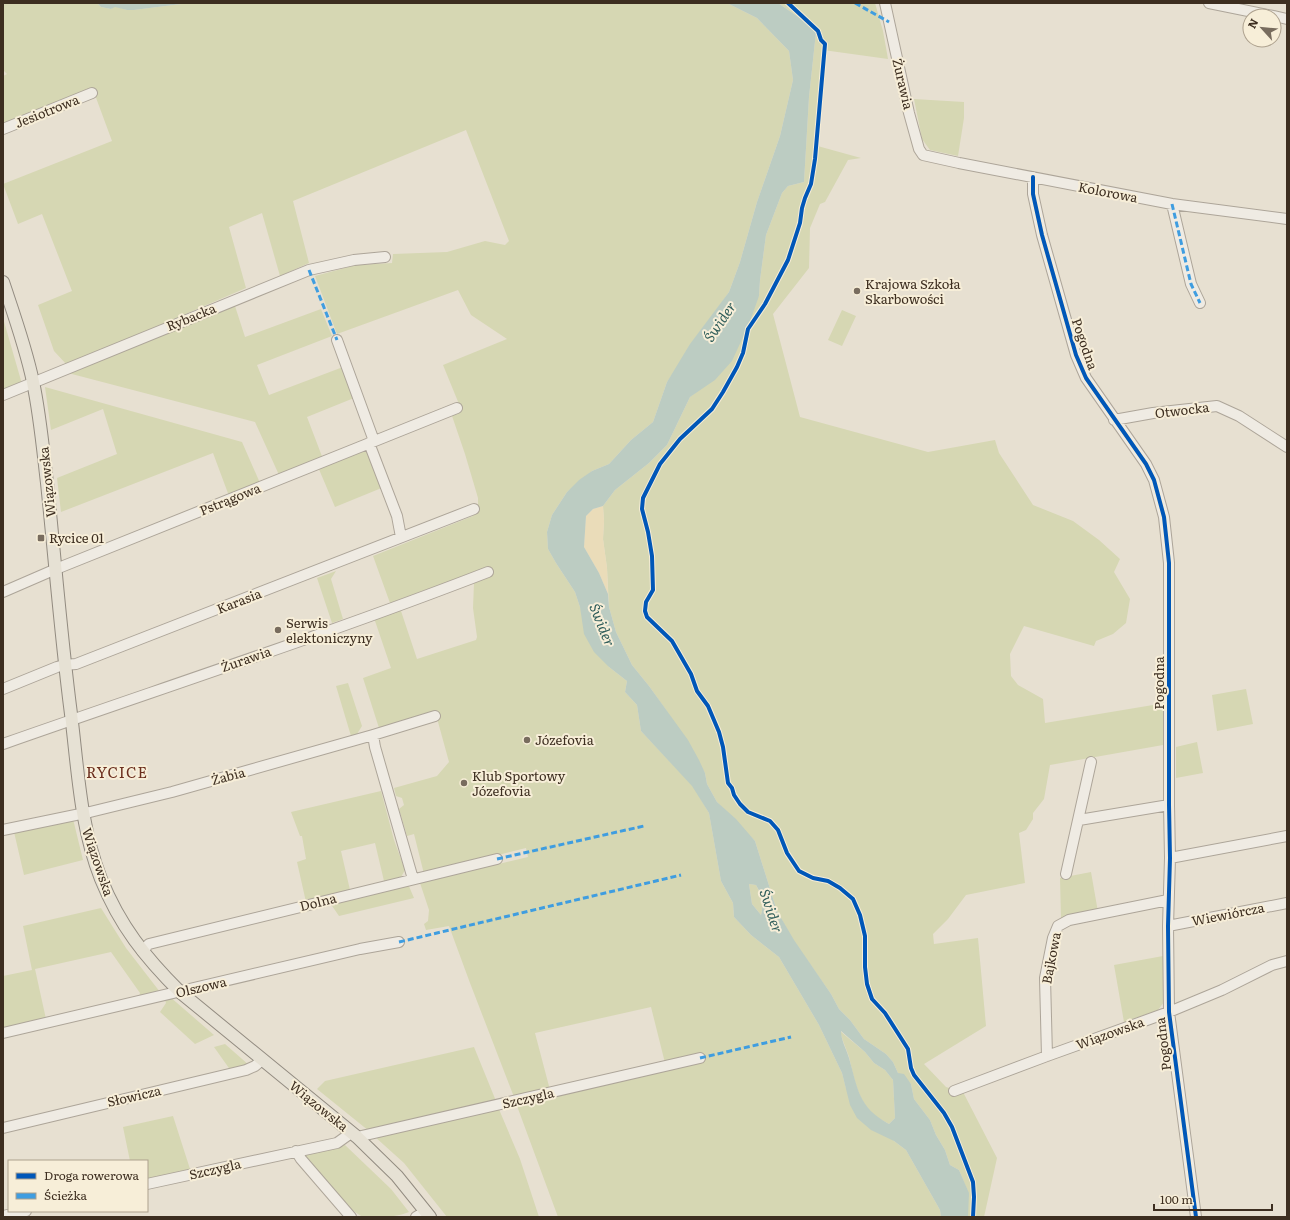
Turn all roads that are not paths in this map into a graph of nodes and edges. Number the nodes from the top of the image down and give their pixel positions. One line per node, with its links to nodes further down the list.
1 (885, 3): 6 (street, Żurawia)
2 (1209, 3): 3 (street)
3 (1242, 10)
4 (92, 93): 5 (street, Jesiotrowa)
5 (3, 129)
6 (931, 157): 7 (street, Kolorowa)
7 (1033, 177): 8 (street, Kolorowa); 17 (street, Pogodna)
8 (1172, 204): 9 (street, Kolorowa); 12 (street)
9 (1287, 219)
10 (385, 257): 14 (street, Rybacka)
11 (3, 282): 14 (main road, Wiązowska)
12 (1200, 303)
13 (337, 340): 18 (street)
14 (33, 382): 15 (street, Rybacka); 22 (main road, Wiązowska)
15 (3, 395)
16 (457, 408): 18 (street, Pstrągowa)
17 (1114, 420): 19 (street, Otwocka); 32 (street, Pogodna)
18 (372, 442): 21 (street); 22 (street, Pstrągowa)
19 (1287, 448)
20 (474, 509): 21 (street, Karasia)
21 (401, 537): 25 (street, Karasia)
22 (56, 569): 24 (street, Pstrągowa); 25 (main road, Wiązowska)
23 (488, 572): 28 (street, Żurawia)
24 (3, 592)
25 (64, 665): 26 (street, Karasia); 28 (main road, Wiązowska)
26 (3, 689)
27 (435, 716): 29 (street, Żabia)
28 (71, 721): 30 (street, Żurawia); 33 (main road, Wiązowska)
29 (373, 735): 33 (street, Żabia); 40 (street)
30 (3, 744)
31 (1091, 762): 34 (street)
32 (1169, 805): 34 (street); 37 (street, Pogodna)
33 (82, 813): 35 (street, Żabia); 45 (main road, Wiązowska)
34 (1079, 820): 39 (street)
35 (3, 830)
36 (1287, 836): 37 (street)
37 (1170, 858): 41 (street, Pogodna)
38 (497, 859): 40 (street, Dolna)
39 (1066, 874)
40 (413, 879): 45 (street, Dolna)
41 (1168, 900): 43 (street, Pogodna); 50 (street, Bajkowa)
42 (1287, 903): 43 (street, Wiewiórcza)
43 (1168, 926): 48 (street, Pogodna)
44 (399, 942): 47 (street, Olszowa)
45 (142, 951): 47 (main road, Wiązowska)
46 (1287, 961): 48 (street, Wiązowska)
47 (180, 992): 49 (street, Olszowa); 52 (main road, Wiązowska)
48 (1169, 1012): 50 (street, Wiązowska); 62 (street, Pogodna)
49 (3, 1033)
50 (1047, 1056): 53 (street, Wiązowska)
51 (700, 1058): 55 (street, Szczygla)
52 (262, 1060): 54 (street, Słowicza); 55 (main road, Wiązowska)
53 (954, 1091)
54 (3, 1128)
55 (354, 1135): 56 (street, Szczygla); 59 (main road, Wiązowska)
56 (296, 1151): 57 (street, Szczygla); 61 (street)
57 (148, 1184)
58 (21, 1212): 60 (street)
59 (424, 1215)
60 (3, 1216)
61 (351, 1217)
62 (1196, 1217)

